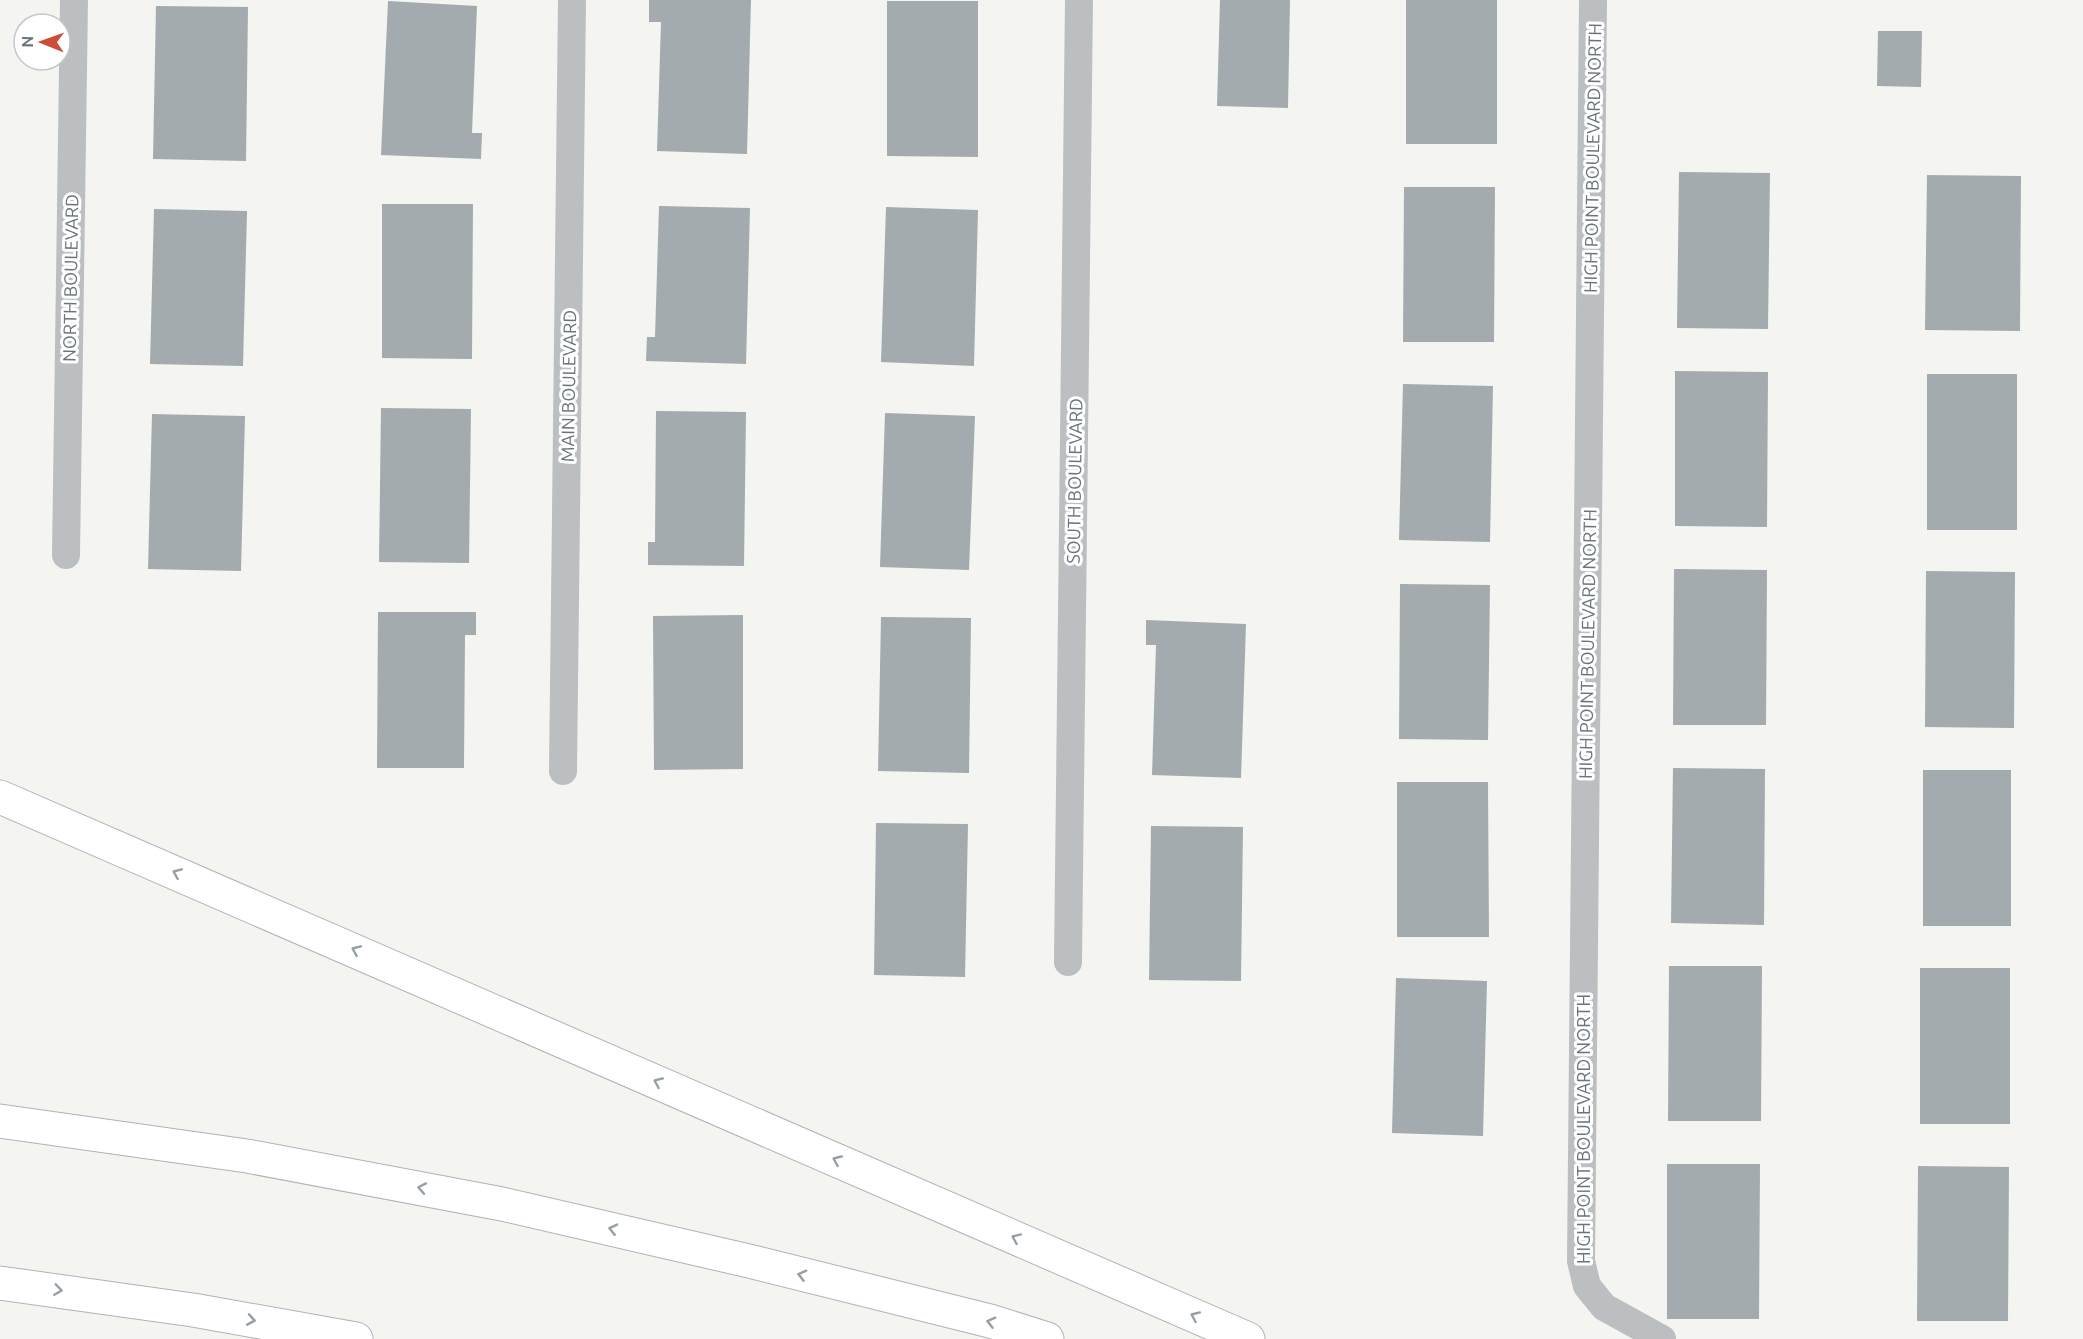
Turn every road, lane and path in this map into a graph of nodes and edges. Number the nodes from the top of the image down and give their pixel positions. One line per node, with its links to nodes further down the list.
1 (74, 0): 5 (street, NORTH BOULEVARD)
2 (572, 0): 6 (street, MAIN BOULEVARD)
3 (1079, 0): 8 (street, SOUTH BOULEVARD)
4 (1593, 0): 14 (street, HIGH POINT BOULEVARD NORTH)
5 (66, 555)
6 (563, 771)
7 (0, 796): 13 (highway, one-way to 7)
8 (1068, 962)
9 (0, 1121): 12 (highway, one-way to 9)
10 (0, 1282): 11 (highway, one-way to 11)
11 (356, 1339)
12 (1047, 1339)
13 (1248, 1339)
14 (1662, 1339)

